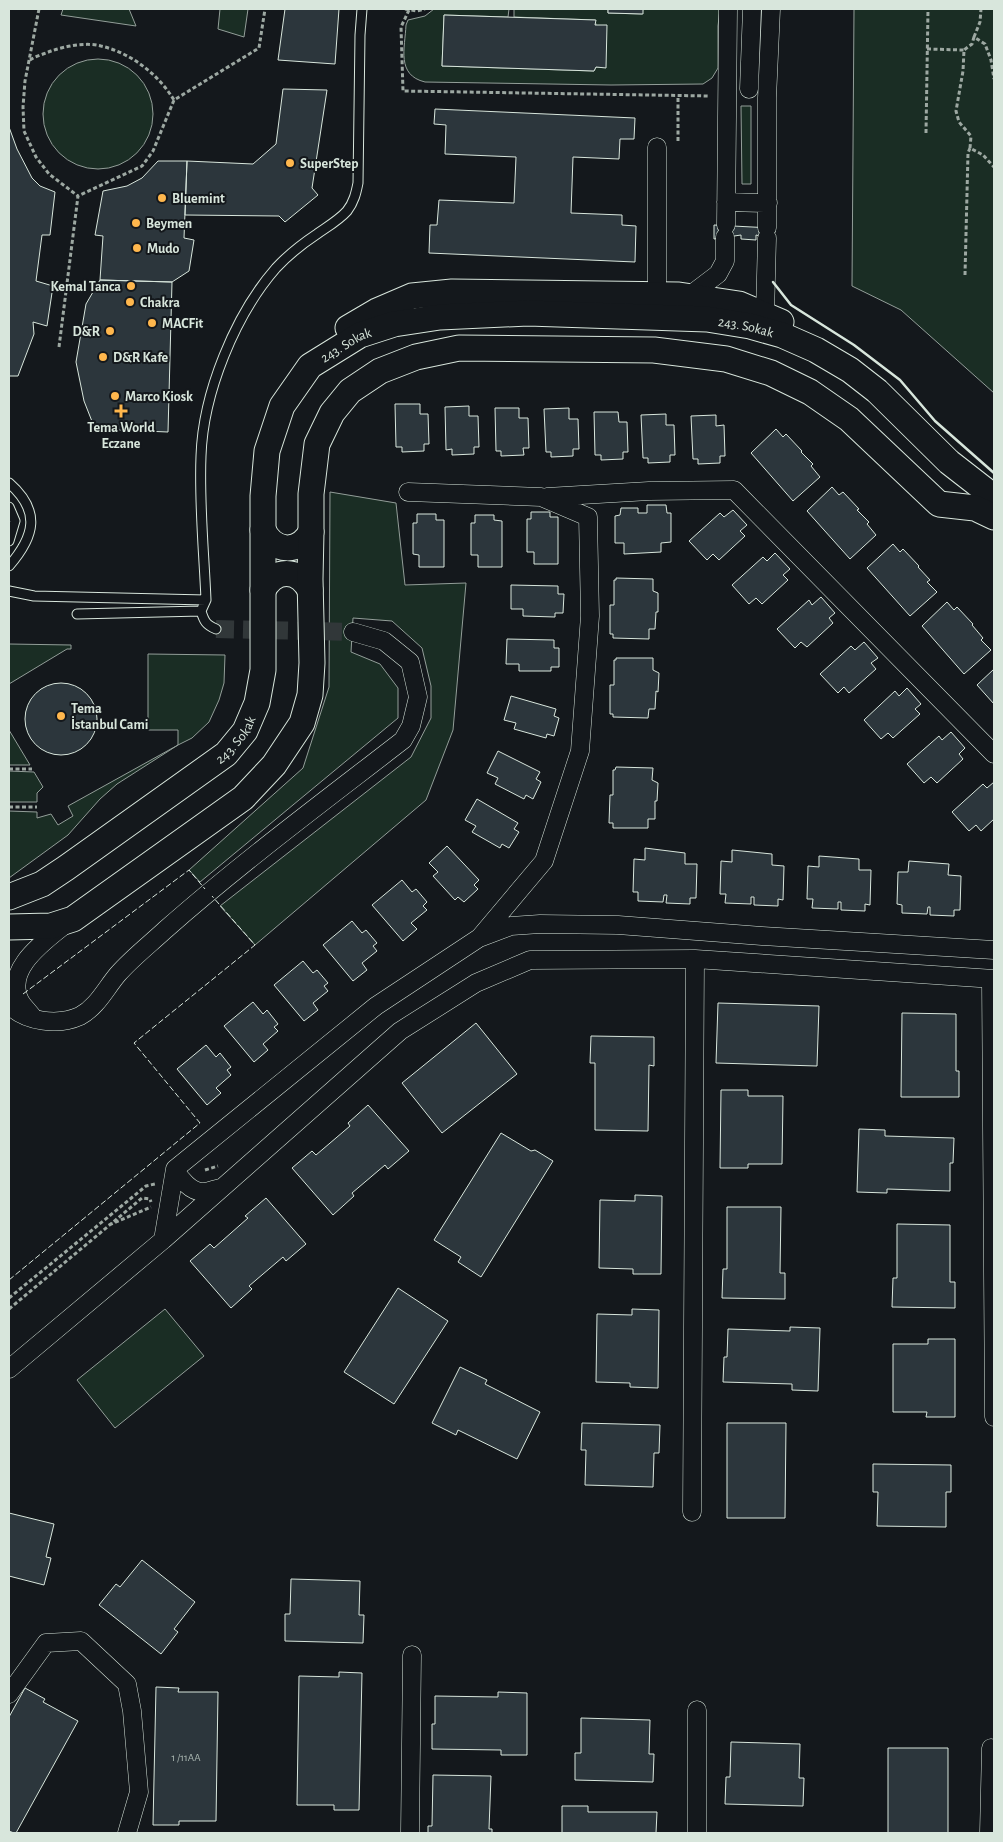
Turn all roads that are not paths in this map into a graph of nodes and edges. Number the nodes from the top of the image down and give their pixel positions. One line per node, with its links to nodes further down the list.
1 (362, 9): 31 (lane)
2 (728, 9): 6 (street)
3 (752, 9): 5 (street)
4 (772, 9): 7 (street)
5 (749, 89): 6 (street); 7 (street)
6 (726, 101): 9 (street)
7 (768, 107): 10 (street)
8 (657, 147): 11 (street)
9 (726, 202): 10 (street); 12 (street)
10 (768, 203): 13 (street)
11 (657, 294): 12 (street); 15 (street)
12 (689, 296): 13 (street)
13 (765, 315): 14 (street)
14 (816, 350): 15 (street, 243. Sokak); 19 (street, 243. Sokak)
15 (310, 366): 24 (street, 243. Sokak)
16 (9, 483): 27 (lane)
17 (408, 492): 20 (street)
18 (608, 494): 20 (street); 22 (street); 36 (street)
19 (994, 497)
20 (541, 498): 22 (street)
21 (9, 507): 26 (lane)
22 (588, 517): 40 (street)
23 (994, 517): 25 (street)
24 (263, 530): 25 (street); 28 (street, 243. Sokak)
25 (311, 532): 29 (street)
26 (9, 541)
27 (9, 566)
28 (262, 590): 29 (street); 37 (street, 243. Sokak)
29 (310, 590): 38 (street)
30 (9, 591): 31 (lane)
31 (206, 600): 32 (lane)
32 (200, 611): 33 (lane); 34 (lane)
33 (77, 614)
34 (216, 628)
35 (353, 632): 45 (street)
36 (994, 754)
37 (9, 897)
38 (73, 919): 39 (street); 45 (street)
39 (9, 927)
40 (479, 938): 41 (street); 46 (street)
41 (994, 950)
42 (695, 959): 43 (street); 47 (street); 51 (street)
43 (992, 979): 50 (street)
44 (9, 1005): 45 (street)
45 (36, 1020)
46 (176, 1175): 47 (street); 48 (street)
47 (220, 1188): 48 (street)
48 (163, 1240): 49 (street)
49 (9, 1369)
50 (994, 1417)
51 (692, 1512)
52 (412, 1655): 57 (street)
53 (9, 1694): 56 (street)
54 (697, 1710): 58 (street)
55 (991, 1748): 59 (street)
56 (127, 1833)
57 (410, 1833)
58 (697, 1833)
59 (989, 1833)

